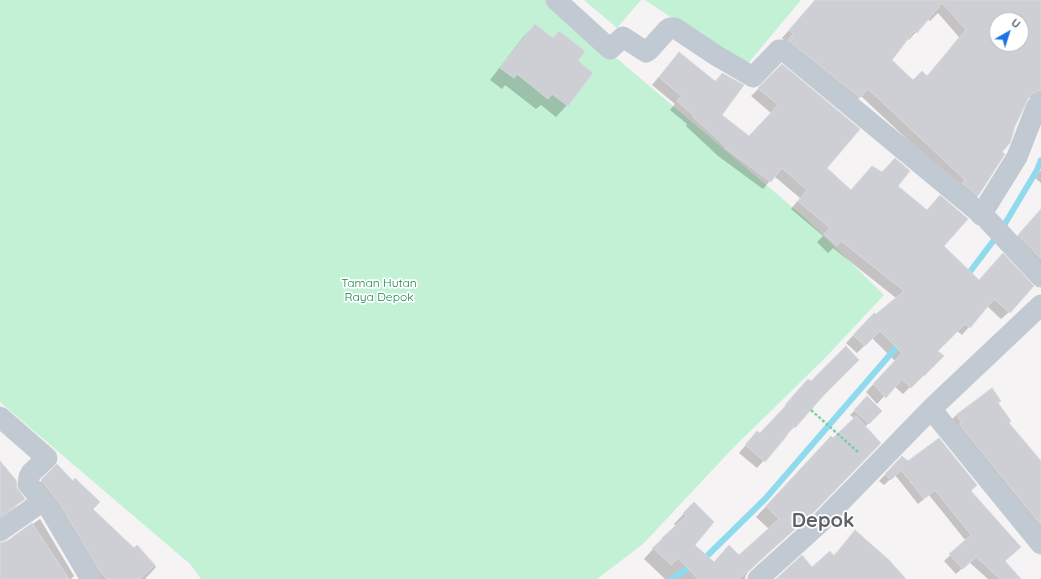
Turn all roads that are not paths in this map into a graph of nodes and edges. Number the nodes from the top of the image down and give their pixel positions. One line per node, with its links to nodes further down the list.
1 (556, 0): 3 (street)
2 (1041, 102): 3 (street)
3 (984, 217): 4 (street)
4 (1041, 277)
5 (1041, 305): 6 (street)
6 (931, 409): 10 (street); 12 (street)
7 (0, 416): 8 (street)
8 (42, 500): 9 (street); 11 (street)
9 (0, 531)
10 (1041, 544)
11 (92, 579)
12 (758, 579)

